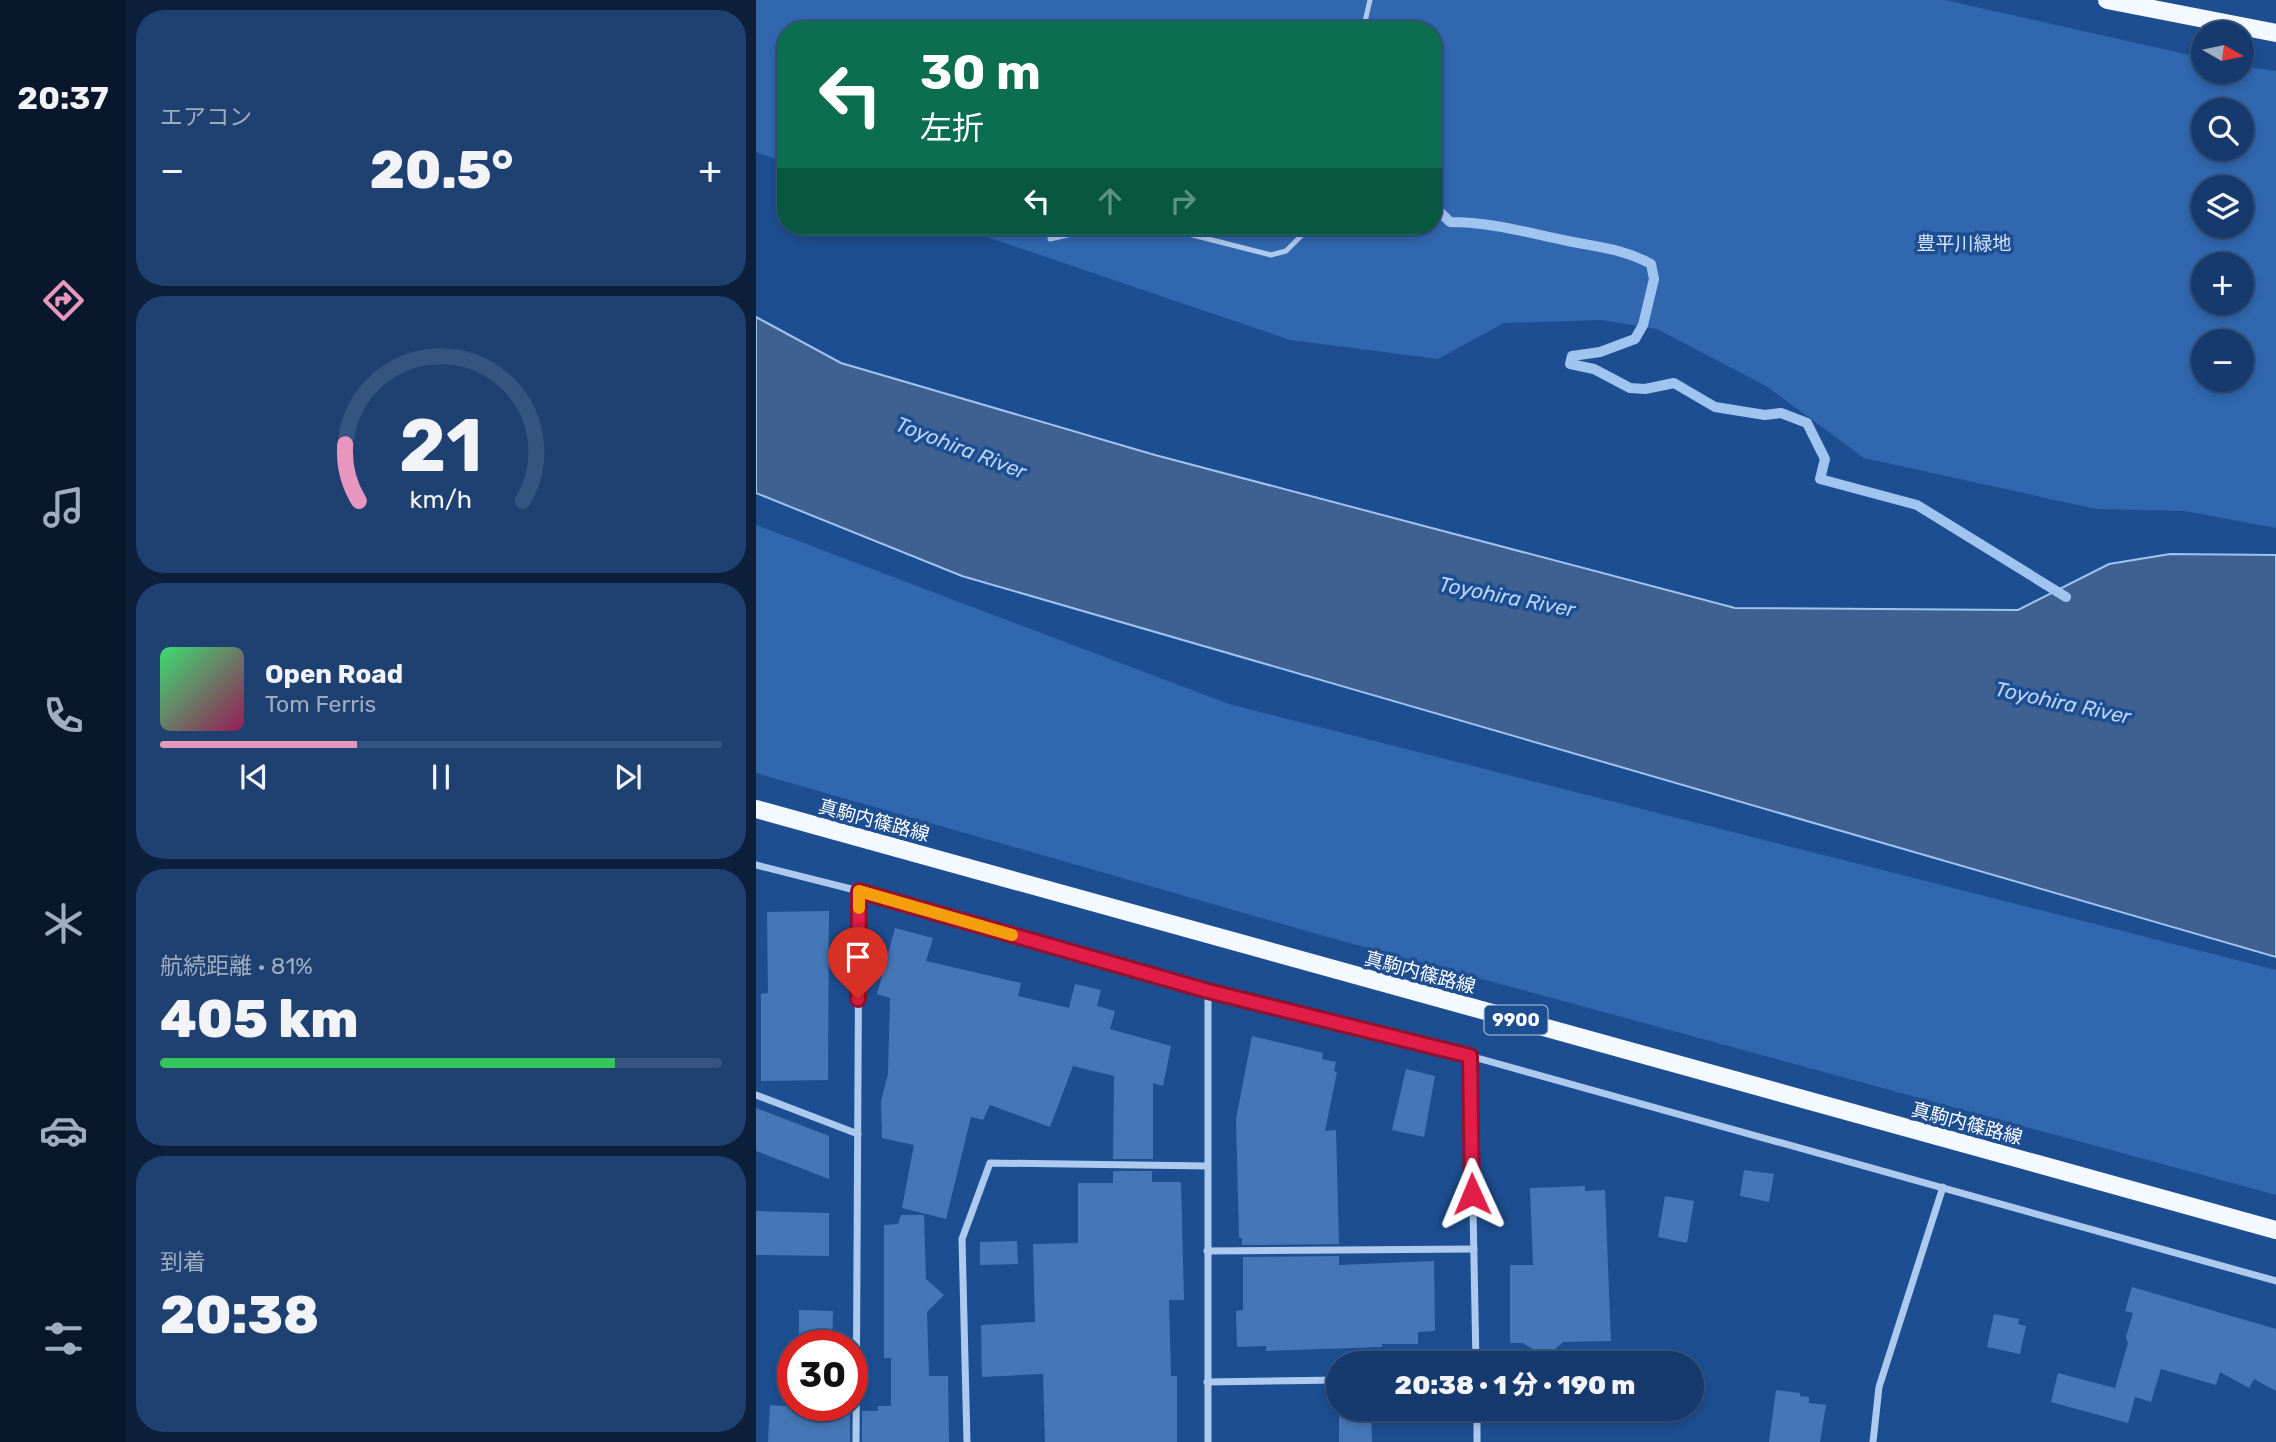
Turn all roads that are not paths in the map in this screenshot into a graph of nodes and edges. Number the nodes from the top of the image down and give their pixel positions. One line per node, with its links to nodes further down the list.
1 (1370, 0): 3 (lane)
2 (2107, 0): 4 (main road)
3 (1365, 21)
4 (2276, 33)
5 (1067, 235): 8 (lane)
6 (1192, 235): 7 (lane)
7 (1302, 235)
8 (1049, 239)
9 (756, 809): 18 (main road, 真駒内篠路線 / 9900)
10 (756, 865): 11 (street)
11 (859, 891): 12 (street); 15 (street)
12 (1208, 991): 13 (street); 16 (street)
13 (1470, 1056): 17 (street); 19 (street)
14 (756, 1095): 15 (street)
15 (858, 1134): 26 (street)
16 (1207, 1166): 20 (street); 27 (street)
17 (1943, 1187): 21 (street); 30 (street)
18 (2276, 1230)
19 (1474, 1249): 20 (street); 22 (street)
20 (1207, 1251): 24 (street)
21 (2276, 1281)
22 (1476, 1351)
23 (1326, 1380): 24 (street)
24 (1207, 1382): 28 (street)
25 (1477, 1421): 29 (street)
26 (856, 1442)
27 (967, 1442)
28 (1208, 1442)
29 (1477, 1442)
30 (1873, 1442)

